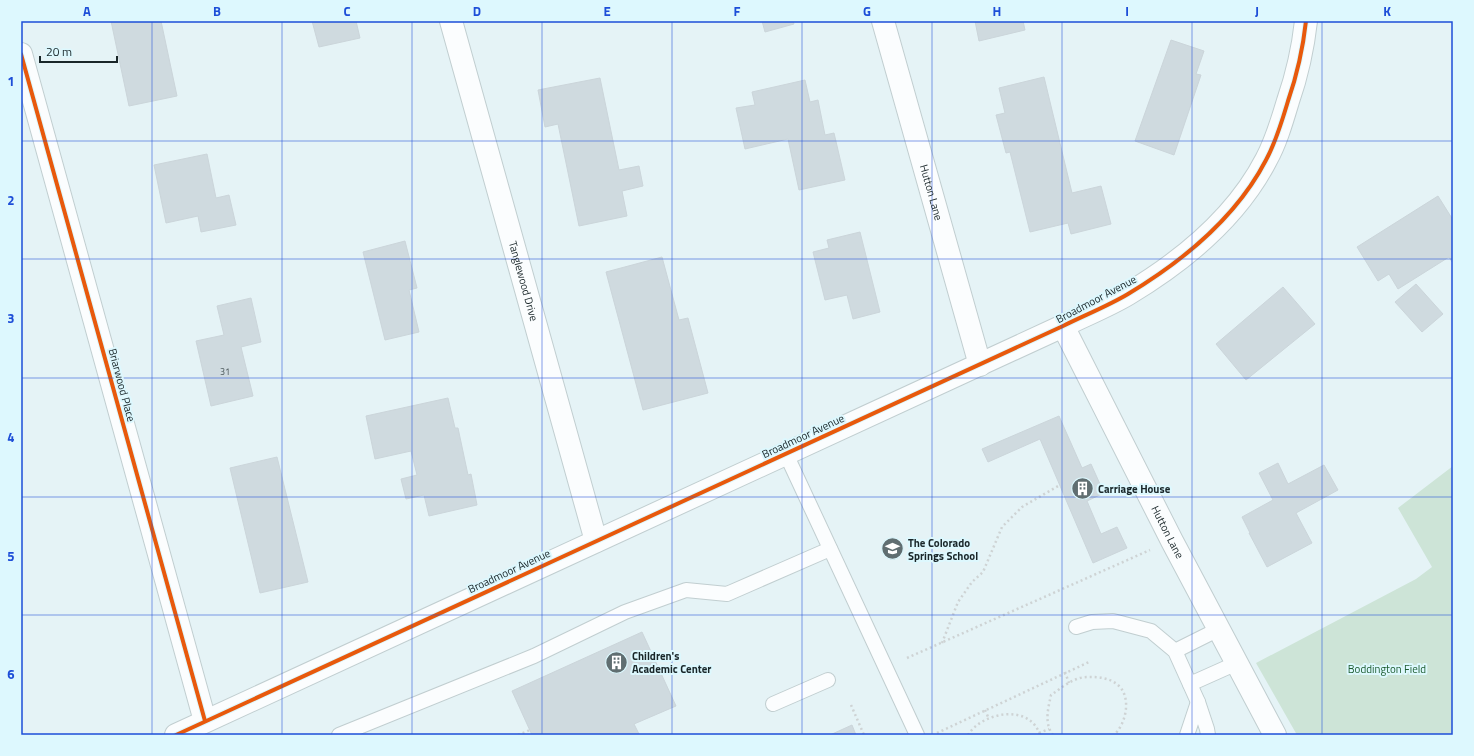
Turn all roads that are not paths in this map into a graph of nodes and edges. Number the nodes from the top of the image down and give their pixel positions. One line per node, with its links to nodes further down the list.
1 (452, 21): 8 (street, Tanglewood Drive)
2 (883, 21): 6 (street, Hutton Lane)
3 (1306, 21): 5 (street, Broadmoor Avenue)
4 (21, 54): 18 (street, Briarwood Place)
5 (1063, 326): 6 (street, Broadmoor Avenue); 11 (street, Hutton Lane)
6 (980, 365): 7 (street, Broadmoor Avenue)
7 (786, 454): 8 (street, Broadmoor Avenue); 9 (lane)
8 (596, 541): 18 (street, Broadmoor Avenue)
9 (830, 549): 20 (lane); 21 (lane)
10 (1076, 627): 12 (lane)
11 (1219, 629): 12 (lane); 13 (street, Hutton Lane)
12 (1175, 651): 15 (lane)
13 (1237, 663): 15 (lane); 24 (street, Hutton Lane)
14 (828, 680): 17 (lane)
15 (1190, 684): 16 (lane)
16 (1198, 702): 22 (lane); 23 (lane)
17 (773, 704)
18 (205, 721): 19 (street, Broadmoor Avenue)
19 (176, 735)
20 (339, 735)
21 (917, 735)
22 (1187, 735)
23 (1208, 735)
24 (1275, 735)

